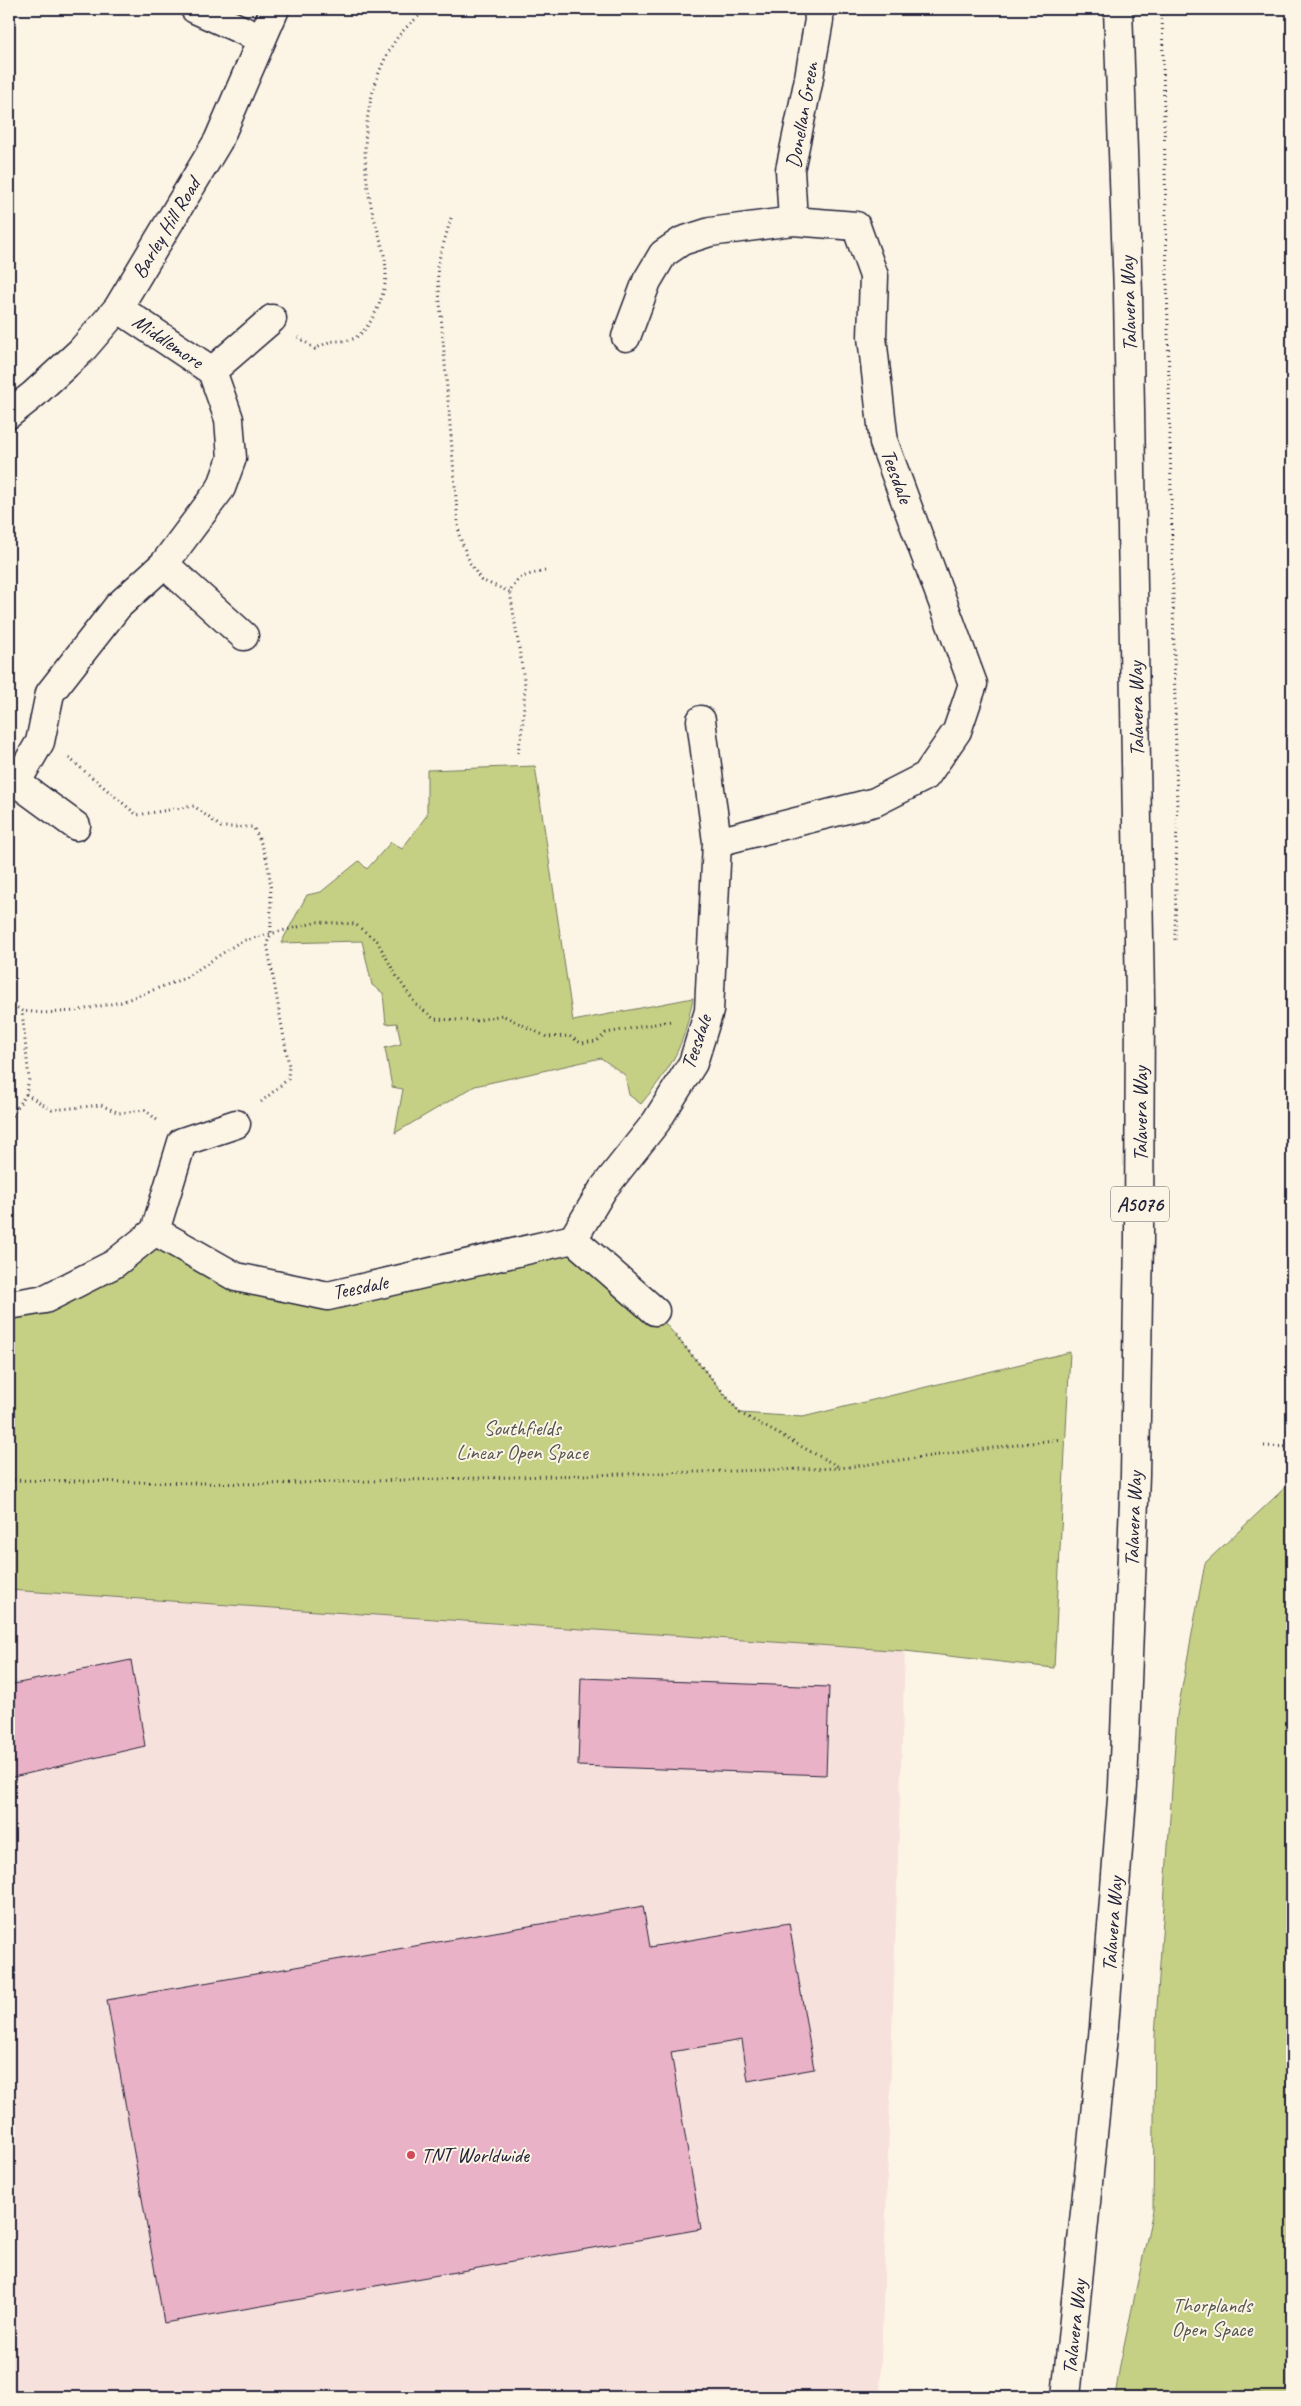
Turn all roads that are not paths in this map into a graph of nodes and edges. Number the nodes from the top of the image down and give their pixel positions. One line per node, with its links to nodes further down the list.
1 (195, 9): 5 (street)
2 (274, 9): 5 (street, Barley Hill Road)
3 (818, 9): 6 (street, Donellan Green)
4 (1118, 9): 23 (street, Talavera Way / A5076)
5 (262, 39): 7 (street, Barley Hill Road)
6 (793, 221): 9 (street, Teesdale); 17 (street, Teesdale)
7 (118, 308): 10 (street, Middlemore); 11 (street, Barley Hill Road)
8 (272, 319): 10 (street)
9 (626, 337)
10 (212, 371): 12 (street, Middlemore)
11 (9, 414)
12 (164, 564): 13 (street); 15 (street, Middlemore)
13 (244, 636)
14 (702, 720): 17 (street, Teesdale)
15 (12, 780): 16 (street, Middlemore)
16 (76, 826)
17 (717, 842): 20 (street, Teesdale)
18 (236, 1124): 19 (street)
19 (156, 1231): 20 (street, Teesdale); 21 (street)
20 (573, 1239): 22 (street)
21 (9, 1305)
22 (655, 1311)
23 (1066, 2397)

